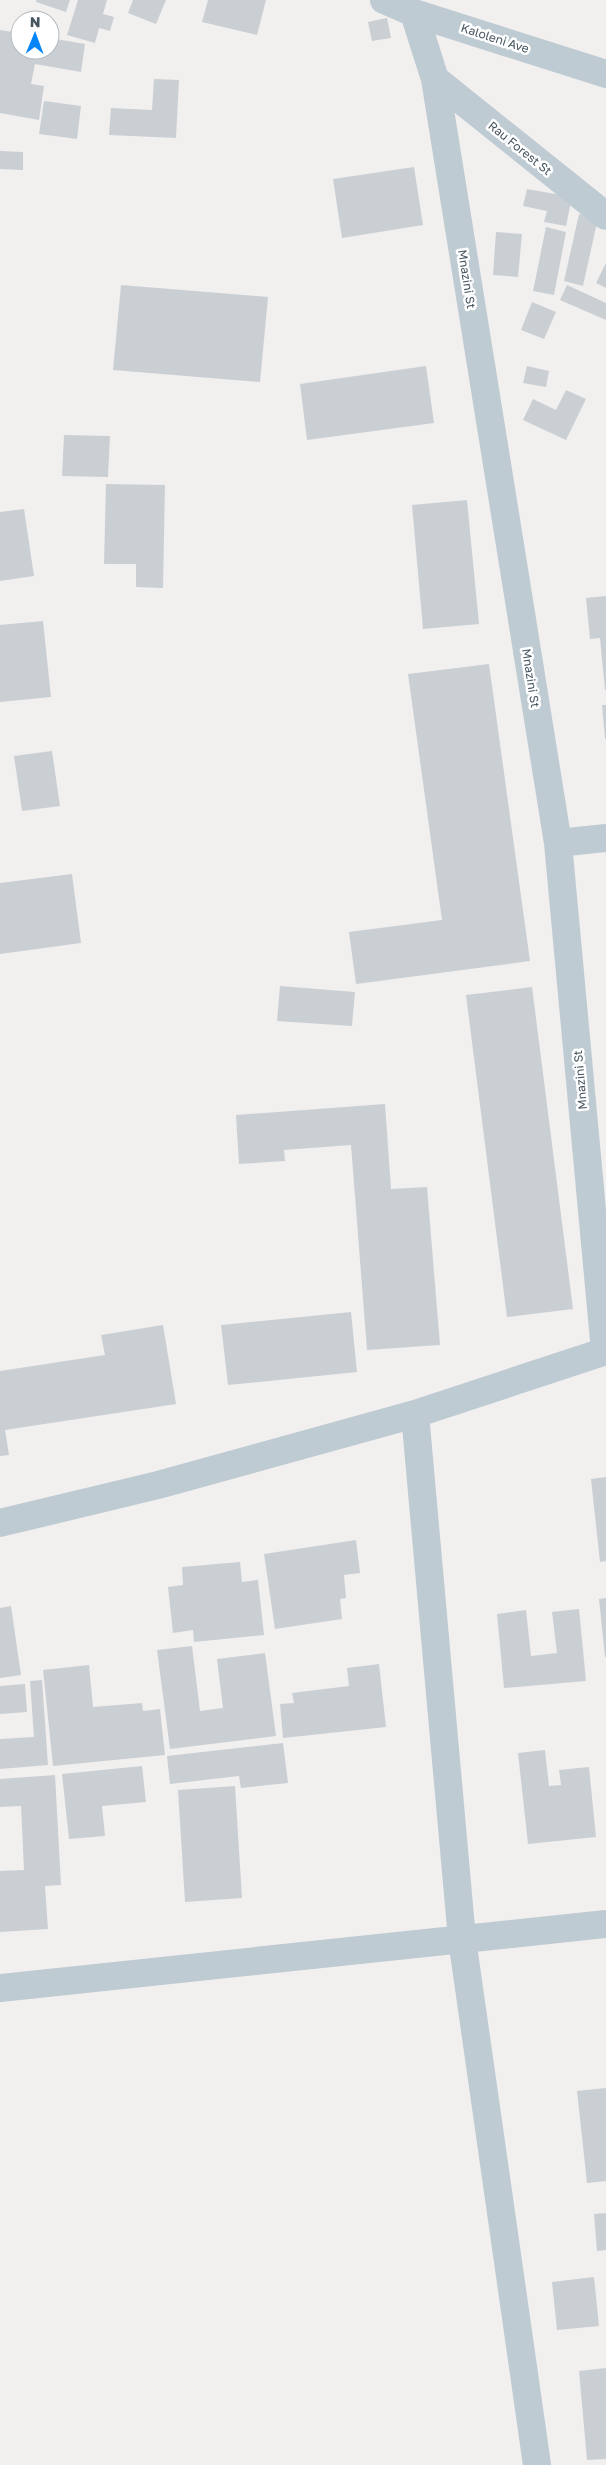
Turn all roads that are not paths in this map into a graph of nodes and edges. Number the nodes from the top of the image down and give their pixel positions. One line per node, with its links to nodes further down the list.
1 (384, 0): 2 (street, Kaloleni Ave)
2 (414, 12): 3 (street, Kaloleni Ave); 4 (street, Mnazini St)
3 (606, 74)
4 (435, 79): 5 (street, Rau Forest St); 7 (street, Mnazini St)
5 (606, 216)
6 (606, 838): 7 (street)
7 (558, 843): 8 (street, Mnazini St)
8 (605, 1351): 9 (street)
9 (415, 1414): 10 (street); 12 (street)
10 (0, 1523)
11 (606, 1924): 12 (street)
12 (462, 1939): 13 (street); 14 (street)
13 (0, 1988)
14 (537, 2465)

